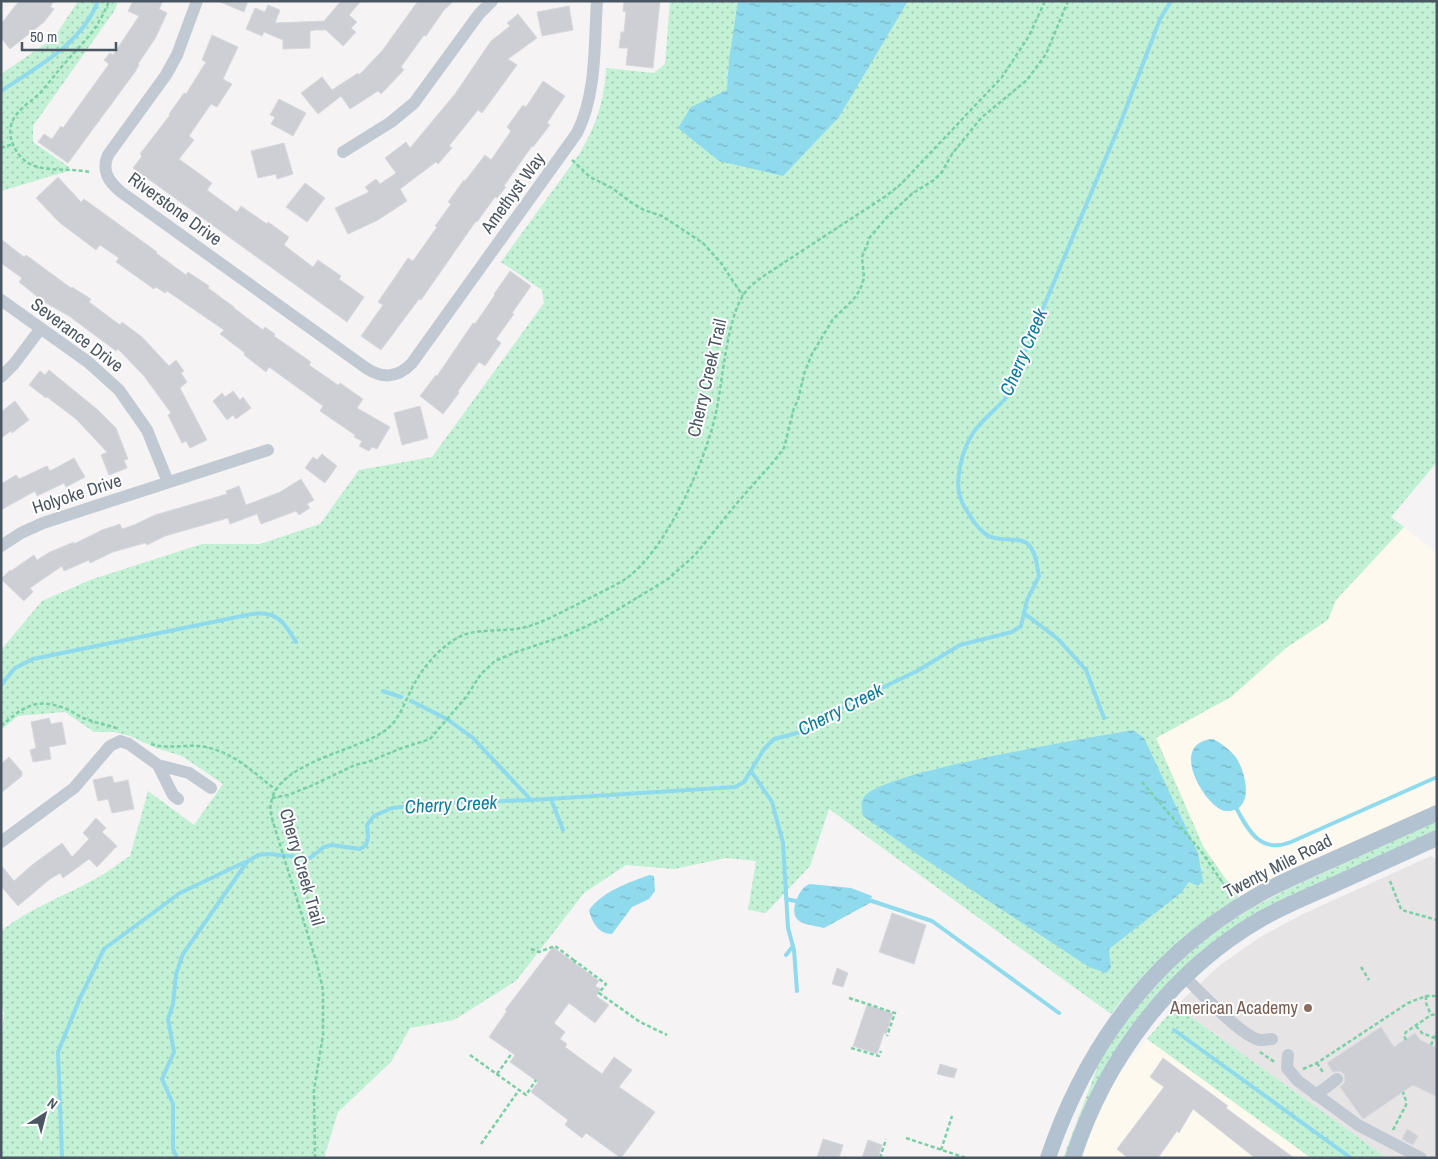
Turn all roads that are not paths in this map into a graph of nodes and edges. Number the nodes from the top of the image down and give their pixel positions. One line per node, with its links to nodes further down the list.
1 (197, 1): 7 (street, Riverstone Drive)
2 (492, 1): 4 (street)
3 (597, 1): 7 (street, Amethyst Way)
4 (343, 152)
5 (1, 300): 6 (street, Severance Drive)
6 (41, 328): 8 (street); 10 (street, Severance Drive)
7 (391, 376)
8 (1, 377)
9 (268, 450): 10 (street, Holyoke Drive)
10 (168, 482): 11 (street, Holyoke Drive)
11 (1, 546)
12 (158, 765): 13 (street); 14 (street); 17 (street)
13 (211, 788)
14 (178, 799)
15 (1437, 813): 23 (main road, Twenty Mile Road)
16 (1437, 838): 18 (main road)
17 (1, 842)
18 (1184, 977): 19 (street); 24 (main road)
19 (1272, 1039)
20 (1288, 1055): 22 (street)
21 (1337, 1079): 22 (street)
22 (1316, 1094): 25 (street)
23 (1048, 1158)
24 (1073, 1158)
25 (1420, 1158)

